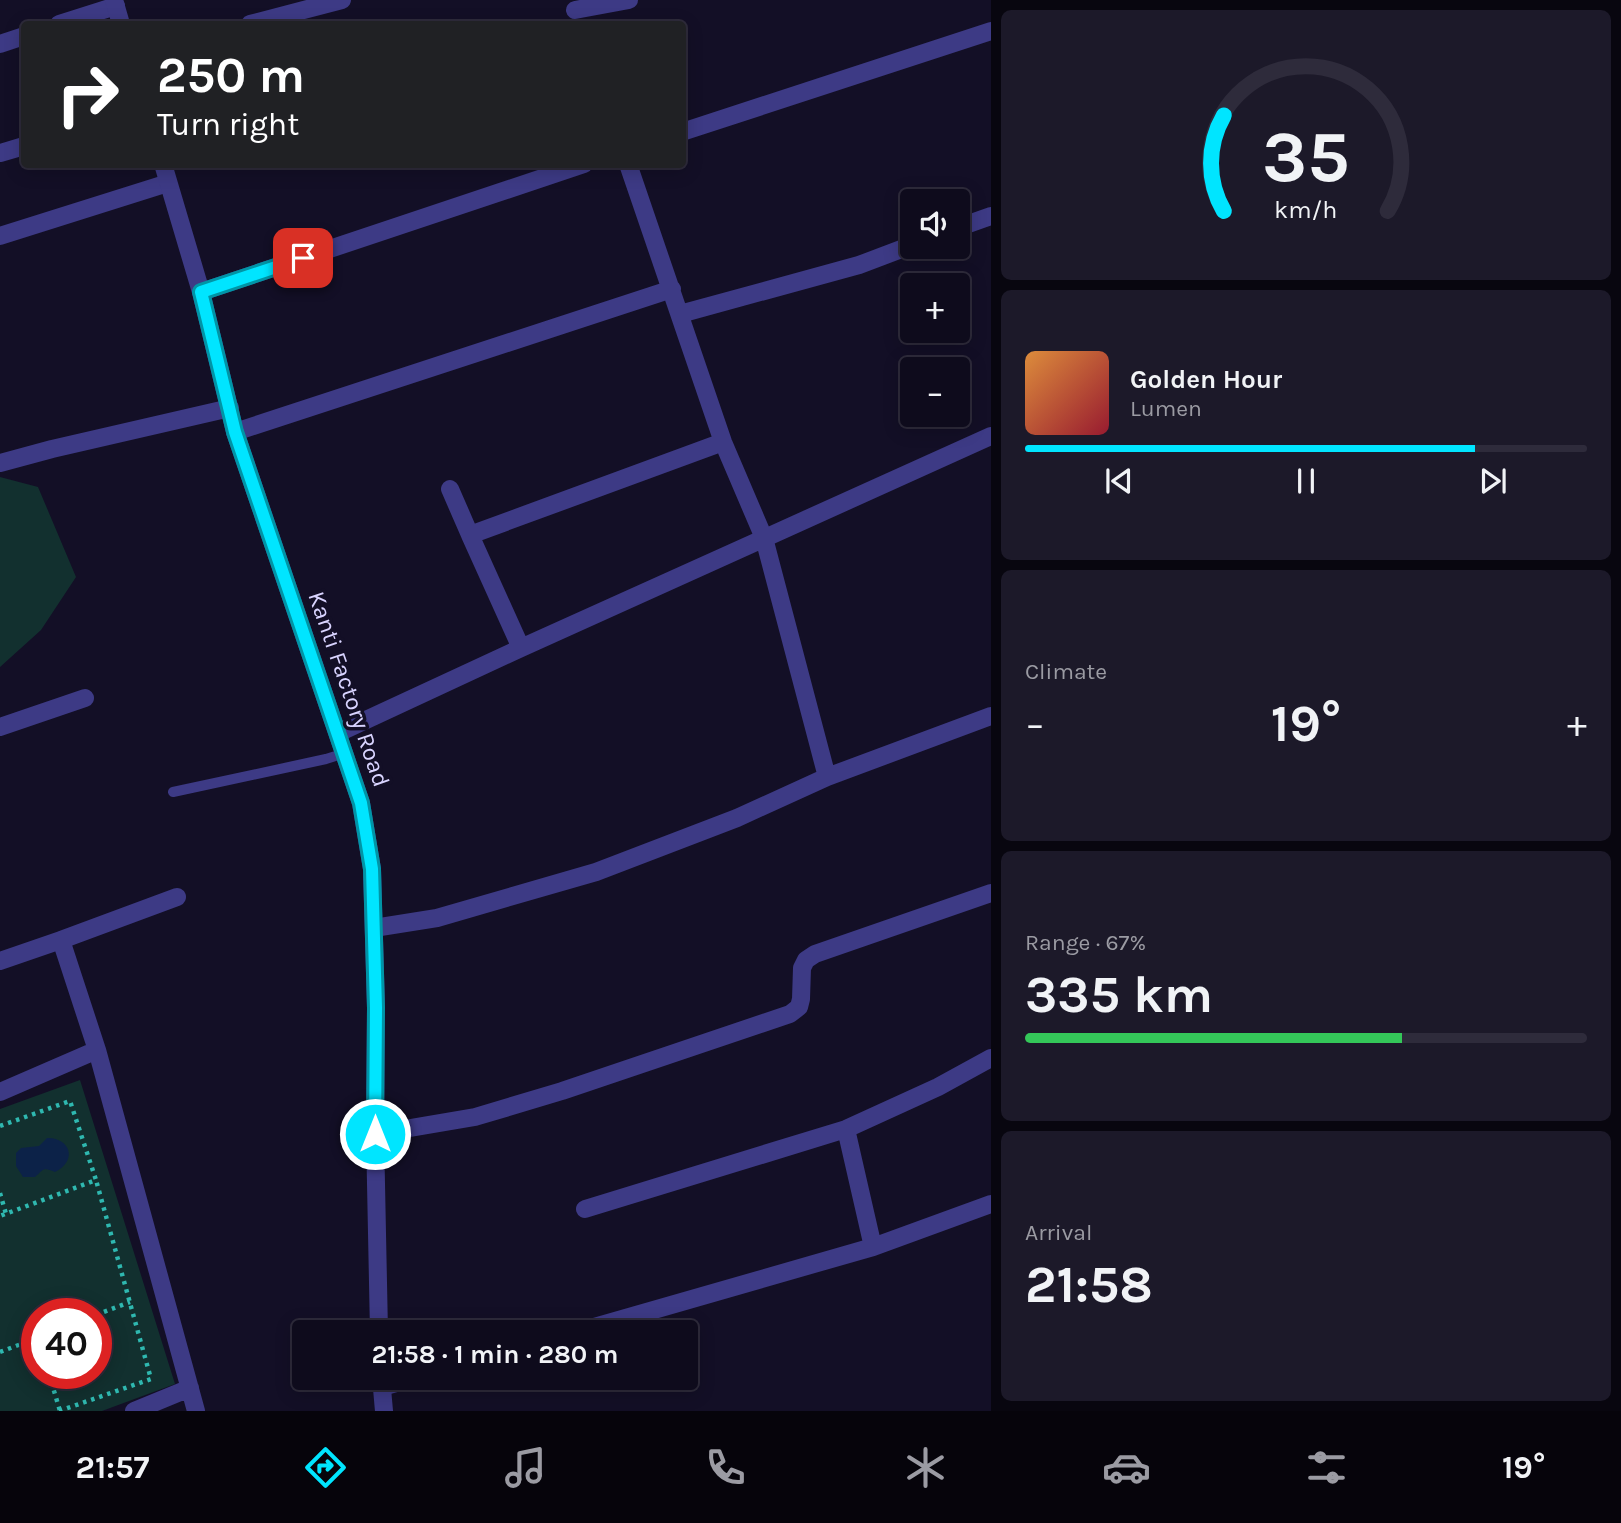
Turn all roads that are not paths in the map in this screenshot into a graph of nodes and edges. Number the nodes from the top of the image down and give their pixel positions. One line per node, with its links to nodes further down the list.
1 (342, 0): 7 (street)
2 (629, 0): 4 (street)
3 (115, 3): 5 (street); 6 (street)
4 (576, 11)
5 (68, 21)
6 (120, 21)
7 (262, 21)
8 (991, 31): 11 (street)
9 (21, 37): 10 (street)
10 (0, 44)
11 (686, 131)
12 (21, 147): 13 (street)
13 (0, 153)
14 (164, 168): 17 (street, Kanti Factory Road)
15 (572, 168): 23 (street)
16 (629, 168): 22 (street)
17 (168, 183): 20 (street); 23 (street, Kanti Factory Road)
18 (991, 216): 19 (street)
19 (970, 223)
20 (0, 236)
21 (900, 250): 24 (street)
22 (672, 289): 24 (street); 26 (street)
23 (201, 292): 25 (street, Kanti Factory Road)
24 (680, 314): 28 (street)
25 (230, 408): 26 (street, Kanti Factory Road); 29 (street)
26 (235, 432): 37 (street, Kanti Factory Road)
27 (991, 436): 32 (street)
28 (723, 442): 31 (street); 32 (street)
29 (0, 463)
30 (450, 489): 31 (street)
31 (470, 535): 33 (street)
32 (764, 538): 33 (street); 39 (street)
33 (522, 648): 37 (street)
34 (85, 698): 36 (street)
35 (991, 716): 39 (street)
36 (0, 727)
37 (338, 733): 38 (street, Kanti Factory Road)
38 (345, 753): 40 (lane); 43 (street, Kanti Factory Road)
39 (827, 777): 43 (street)
40 (173, 792)
41 (991, 893): 50 (street)
42 (177, 897): 44 (street)
43 (374, 928): 50 (street, Kanti Factory Road)
44 (61, 940): 45 (street); 46 (street)
45 (0, 961)
46 (97, 1050): 48 (street); 56 (street)
47 (991, 1058): 49 (street)
48 (0, 1092)
49 (846, 1129): 52 (street); 53 (street)
50 (375, 1134): 54 (street, Kanti Factory Road)
51 (991, 1203): 53 (street)
52 (585, 1209)
53 (873, 1247): 55 (street)
54 (379, 1320)
55 (619, 1320)
56 (190, 1388): 58 (street); 59 (street)
57 (382, 1390): 60 (street)
58 (134, 1411)
59 (196, 1411)
60 (384, 1411)

